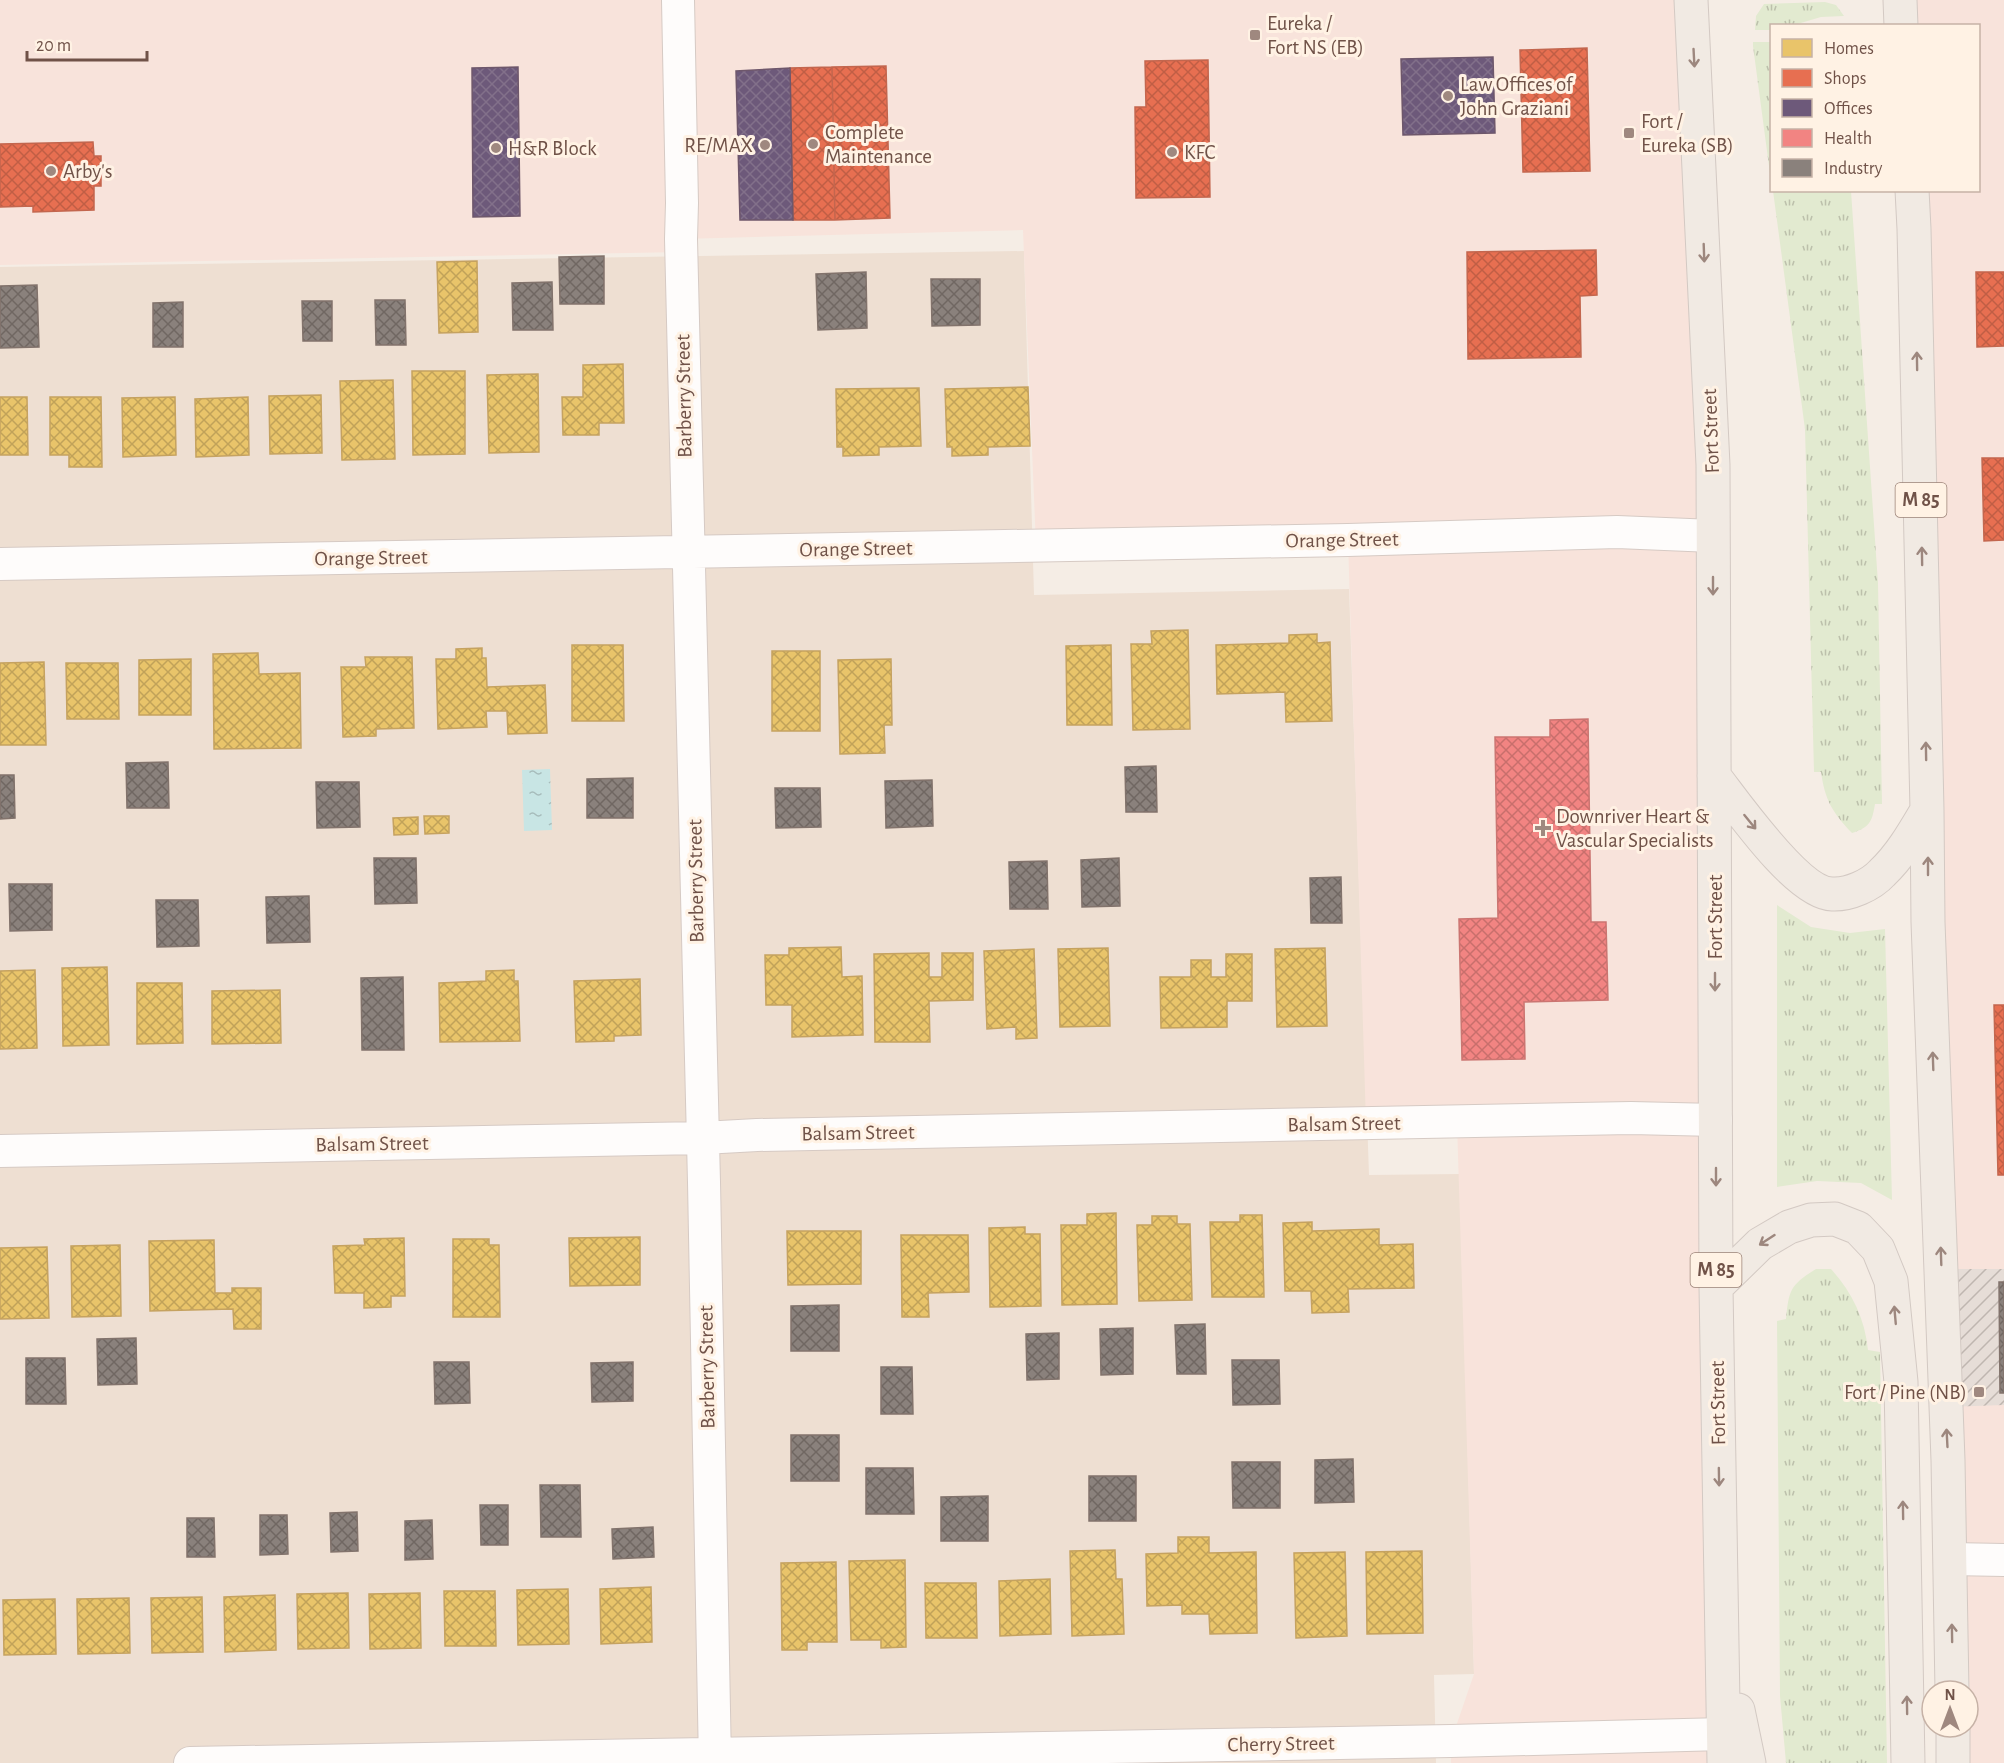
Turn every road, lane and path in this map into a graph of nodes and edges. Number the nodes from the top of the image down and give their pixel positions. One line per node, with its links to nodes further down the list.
1 (678, 0): 7 (street, Barberry Street)
2 (1691, 0): 6 (main road, Fort Street / M 85, one-way to 6)
3 (1900, 0): 4 (main road)
4 (1901, 24)
5 (1912, 192): 10 (main road, M 85, one-way to 5)
6 (1713, 536): 7 (street, Orange Street); 9 (main road, Fort Street / M 85, one-way to 9)
7 (688, 552): 8 (street, Orange Street); 12 (street, Barberry Street)
8 (0, 564)
9 (1714, 776): 10 (main road, one-way to 10); 11 (main road, Fort Street / M 85, one-way to 11)
10 (1927, 810): 15 (main road, M 85, one-way to 10)
11 (1716, 1120): 12 (street, Balsam Street); 14 (main road, Fort Street / M 85, one-way to 14)
12 (703, 1138): 13 (street, Balsam Street); 21 (street, Barberry Street)
13 (0, 1151)
14 (1716, 1287): 17 (main road, Fort Street / M 85, one-way to 17); 24 (main road, one-way to 14)
15 (1951, 1559): 16 (street); 18 (main road, M 85, one-way to 15)
16 (2004, 1560)
17 (1722, 1635): 20 (main road, Fort Street / M 85); 23 (main road)
18 (1952, 1679)
19 (1953, 1739): 25 (main road)
20 (1724, 1748): 21 (street, Cherry Street)
21 (715, 1759): 22 (street, Cherry Street)
22 (190, 1763)
23 (1749, 1763)
24 (1908, 1763)
25 (1953, 1763)

